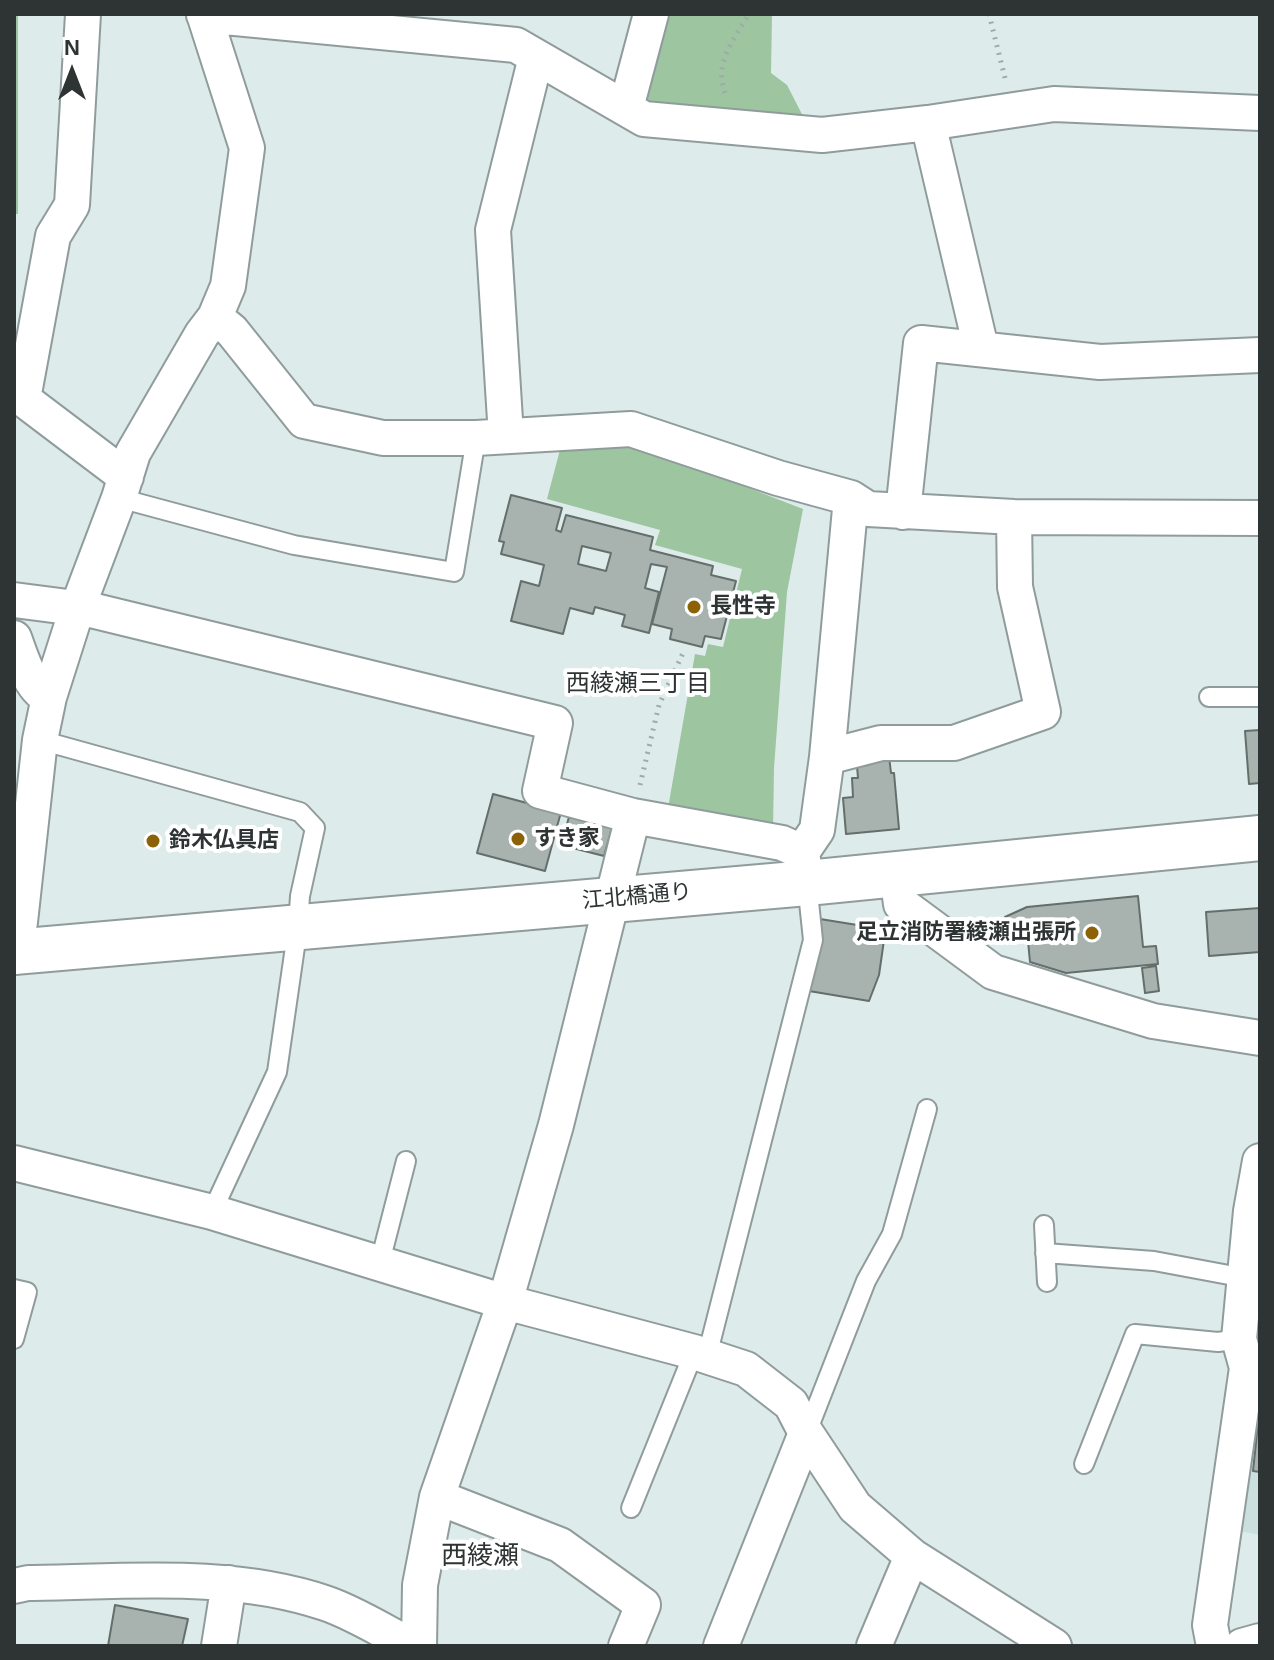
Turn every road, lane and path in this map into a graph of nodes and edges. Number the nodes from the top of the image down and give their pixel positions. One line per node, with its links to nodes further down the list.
1 (83, 14): 16 (street)
2 (651, 14): 7 (street)
3 (749, 14): 11 (path)
4 (989, 14): 8 (path)
5 (204, 15): 6 (street); 12 (street)
6 (536, 57): 7 (street); 15 (street)
7 (626, 108): 11 (street)
8 (1013, 110): 9 (street); 10 (street)
9 (1260, 113)
10 (928, 123): 11 (street); 13 (street)
11 (737, 127)
12 (215, 317): 15 (street); 16 (street)
13 (981, 348): 14 (street); 18 (street)
14 (1260, 355)
15 (491, 437): 16 (lane); 17 (street)
16 (122, 488): 22 (street)
17 (851, 498): 18 (street); 29 (street)
18 (903, 512): 19 (street)
19 (1014, 517): 20 (street); 29 (street)
20 (1260, 518)
21 (14, 600): 22 (street)
22 (77, 609): 25 (street); 31 (street)
23 (683, 653): 31 (path)
24 (18, 658): 25 (street)
25 (49, 697): 28 (street)
26 (1209, 697): 27 (lane)
27 (1260, 697)
28 (40, 740): 30 (street); 37 (lane)
29 (827, 757): 33 (street)
30 (23, 803): 36 (street)
31 (633, 816): 33 (street); 35 (street)
32 (1260, 838): 34 (main road, 江北橋通り)
33 (804, 868): 34 (main road, 江北橋通り); 35 (main road, 江北橋通り); 53 (lane)
34 (897, 874): 39 (street)
35 (612, 898): 37 (main road, 江北橋通り); 51 (street)
36 (18, 906): 38 (street)
37 (298, 926): 38 (main road, 江北橋通り); 44 (lane)
38 (14, 954)
39 (1260, 1038)
40 (927, 1109): 55 (lane)
41 (406, 1161): 47 (lane)
42 (1260, 1161): 48 (street)
43 (14, 1163): 44 (street)
44 (212, 1212): 47 (street)
45 (1044, 1225): 46 (lane)
46 (1045, 1253): 48 (lane); 49 (lane)
47 (380, 1262): 51 (street)
48 (1245, 1278): 54 (street)
49 (1047, 1282)
50 (14, 1289): 52 (lane)
51 (505, 1302): 53 (street); 57 (street)
52 (14, 1339)
53 (701, 1354): 55 (street); 58 (lane)
54 (1249, 1359): 56 (lane); 69 (street)
55 (806, 1433): 59 (street); 66 (street)
56 (1084, 1464)
57 (437, 1497): 63 (street); 65 (street)
58 (631, 1508)
59 (912, 1556): 67 (street); 68 (street)
60 (229, 1583): 61 (street); 63 (street); 64 (street)
61 (14, 1586)
62 (1260, 1641): 70 (street)
63 (401, 1643)
64 (219, 1646)
65 (626, 1646)
66 (721, 1646)
67 (874, 1646)
68 (1054, 1646)
69 (1214, 1646)
70 (1242, 1646)

